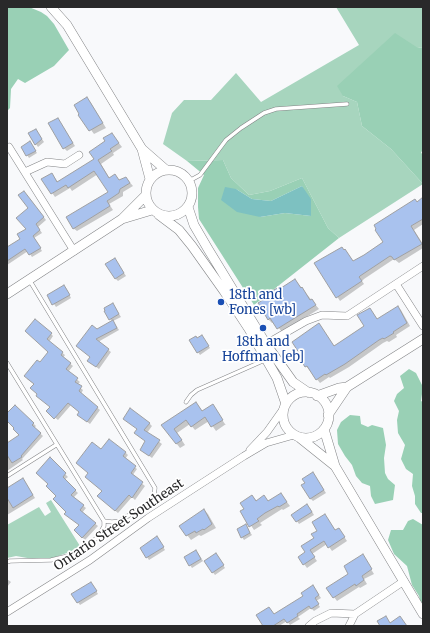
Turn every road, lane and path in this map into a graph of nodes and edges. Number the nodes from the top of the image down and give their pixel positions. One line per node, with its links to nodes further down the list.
1 (51, 7): 4 (street)
2 (347, 104): 9 (lane)
3 (9, 147): 7 (street)
4 (142, 149): 6 (street); 8 (street)
5 (79, 155): 7 (street)
6 (166, 170): 8 (street); 9 (street)
7 (25, 172): 14 (street)
8 (150, 179): 10 (street)
9 (189, 181): 11 (street)
10 (146, 196): 12 (street); 13 (street)
11 (188, 208): 12 (street); 21 (street)
12 (156, 212): 13 (street); 22 (street)
13 (122, 219): 14 (street)
14 (74, 251): 16 (street)
15 (423, 266): 17 (street)
16 (29, 280): 18 (street); 35 (lane)
17 (396, 284): 19 (street); 21 (street)
18 (7, 294)
19 (423, 326)
20 (423, 339): 24 (street)
21 (266, 344): 25 (street)
22 (266, 359): 26 (lane); 27 (street)
23 (7, 363): 31 (lane)
24 (347, 387): 25 (street); 28 (street)
25 (313, 394): 27 (street); 28 (street)
26 (186, 402)
27 (285, 406): 30 (street); 32 (street, Ontario Street Southeast)
28 (328, 415): 29 (street)
29 (324, 429): 30 (street); 33 (street)
30 (297, 436): 32 (street, Ontario Street Southeast); 33 (street)
31 (56, 445): 34 (lane); 35 (lane)
32 (244, 456): 38 (street, Ontario Street Southeast)
33 (335, 466): 37 (street)
34 (7, 476)
35 (104, 521): 36 (lane)
36 (7, 562)
37 (404, 581): 39 (street); 40 (street)
38 (7, 612)
39 (355, 614): 41 (street); 42 (street)
40 (423, 614)
41 (310, 626)
42 (349, 626)

